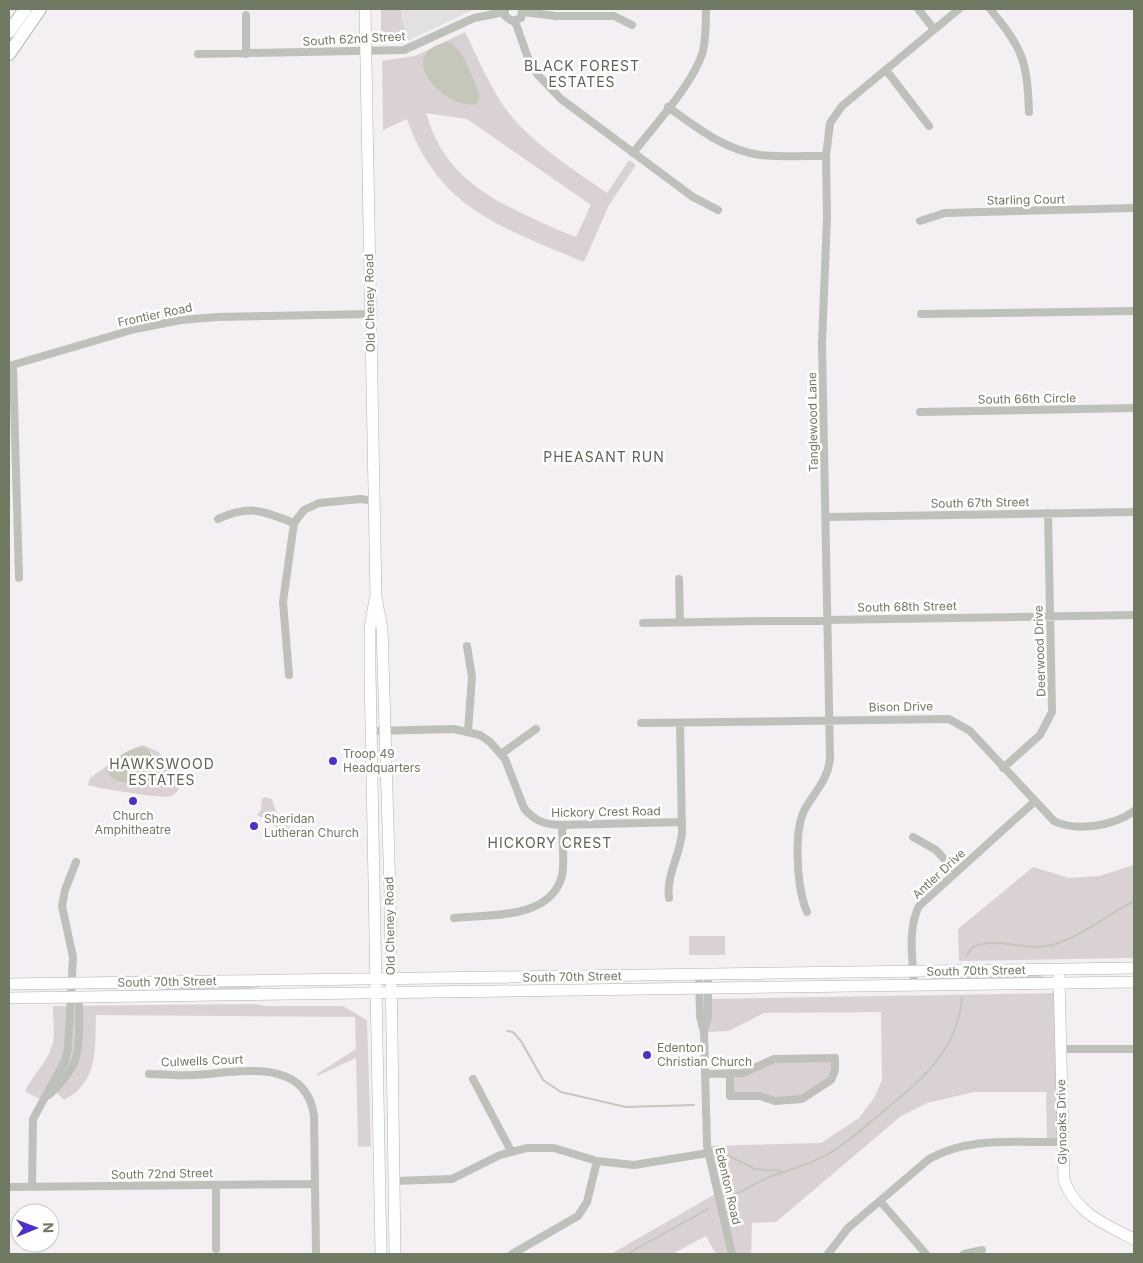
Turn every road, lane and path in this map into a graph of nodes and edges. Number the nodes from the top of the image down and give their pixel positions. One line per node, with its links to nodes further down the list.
1 (25, 9): 14 (main road)
2 (40, 9): 16 (main road)
3 (364, 9): 15 (main road, Old Cheney Road)
4 (706, 9): 20 (street)
5 (918, 9): 13 (street)
6 (960, 9): 13 (street)
7 (990, 9): 21 (street)
8 (523, 10): 11 (street); 12 (street)
9 (504, 11): 11 (street); 15 (street, South 62nd Street)
10 (246, 15): 18 (street)
11 (515, 21): 23 (street)
12 (632, 25)
13 (934, 28): 19 (street)
14 (9, 32)
15 (365, 52): 18 (street, South 62nd Street); 29 (main road, Old Cheney Road)
16 (9, 54)
17 (198, 54): 18 (street, South 62nd Street)
18 (246, 54)
19 (886, 70): 22 (street); 24 (street, Tanglewood Lane)
20 (668, 107): 23 (street); 24 (street)
21 (1028, 112)
22 (929, 126)
23 (633, 154): 26 (street)
24 (826, 156): 37 (street, Tanglewood Lane)
25 (1134, 208): 27 (street, Starling Court)
26 (718, 210)
27 (920, 221)
28 (1134, 311): 30 (street)
29 (370, 314): 31 (street, Frontier Road); 34 (main road, Old Cheney Road)
30 (921, 314)
31 (11, 365): 40 (street)
32 (1134, 408): 33 (street, South 66th Circle)
33 (920, 412)
34 (374, 500): 39 (street); 42 (main road, Old Cheney Road)
35 (1134, 512): 36 (street, South 67th Street)
36 (1048, 513): 37 (street, South 67th Street); 44 (street, Deerwood Drive)
37 (826, 517): 45 (street, Tanglewood Lane)
38 (218, 519): 39 (street)
39 (294, 523): 49 (street)
40 (19, 578)
41 (679, 579): 46 (street)
42 (376, 598): 54 (main road, Old Cheney Road); 55 (main road, Old Cheney Road)
43 (1134, 615): 44 (street, South 68th Street)
44 (1051, 616): 45 (street, South 68th Street); 58 (street, Deerwood Drive)
45 (828, 620): 46 (street, South 68th Street); 50 (street, Tanglewood Lane)
46 (680, 622): 47 (street, South 68th Street)
47 (643, 623)
48 (467, 646): 56 (street)
49 (289, 675)
50 (829, 720): 52 (street, Bison Drive); 58 (street, Bison Drive); 67 (street, Tanglewood Lane)
51 (641, 723): 52 (street, Bison Drive)
52 (680, 723): 61 (street)
53 (536, 729): 57 (street)
54 (384, 730): 55 (street, Hickory Crest Road); 56 (street, Hickory Crest Road); 74 (main road, Old Cheney Road)
55 (371, 731): 73 (main road, Old Cheney Road)
56 (468, 731): 57 (street, Hickory Crest Road)
57 (501, 754): 62 (street, Hickory Crest Road)
58 (1003, 768): 59 (street, Bison Drive)
59 (1034, 802): 60 (street, Bison Drive); 65 (street, Antler Drive)
60 (1134, 812)
61 (682, 822): 62 (street, Hickory Crest Road); 66 (street)
62 (562, 825): 68 (street)
63 (913, 838): 65 (street)
64 (76, 862): 76 (street)
65 (956, 872): 71 (street, Antler Drive)
66 (668, 898)
67 (807, 912)
68 (454, 918)
69 (1134, 968): 70 (main road, South 70th Street)
70 (1059, 970): 71 (main road, South 70th Street); 78 (main road, Glynoaks Drive)
71 (913, 972): 72 (main road, South 70th Street); 79 (street, Antler Drive)
72 (703, 975): 74 (main road, South 70th Street); 80 (street, Edenton Road)
73 (375, 980): 74 (main road, South 70th Street); 76 (main road, South 70th Street); 81 (main road, Old Cheney Road)
74 (391, 980): 82 (main road, Old Cheney Road)
75 (1134, 982): 78 (main road, South 70th Street)
76 (73, 983): 77 (main road, South 70th Street); 83 (street)
77 (9, 984)
78 (1060, 984): 79 (main road, South 70th Street); 85 (main road, Glynoaks Drive)
79 (914, 986): 80 (main road, South 70th Street)
80 (704, 989): 82 (main road, South 70th Street); 88 (street, Edenton Road)
81 (376, 994): 82 (main road, South 70th Street); 83 (main road, South 70th Street); 105 (main road, Old Cheney Road)
82 (392, 994): 95 (main road, Old Cheney Road)
83 (74, 997): 84 (main road, South 70th Street); 98 (street)
84 (9, 998)
85 (1060, 1049): 86 (street); 91 (main road, Glynoaks Drive)
86 (1134, 1049)
87 (149, 1074): 96 (street, Culwells Court)
88 (705, 1074): 89 (street); 93 (street, Edenton Road)
89 (730, 1074): 89 (street)
90 (473, 1079): 92 (street)
91 (1062, 1142): 100 (street); 101 (main road, Glynoaks Drive)
92 (512, 1151): 94 (street); 95 (street)
93 (708, 1153): 94 (street); 108 (street, Edenton Road)
94 (598, 1161): 107 (street)
95 (394, 1181): 106 (main road, Old Cheney Road)
96 (315, 1184): 97 (street, South 72nd Street); 104 (street, Culwells Court)
97 (216, 1185): 98 (street, South 72nd Street); 102 (street)
98 (32, 1186): 99 (street, South 72nd Street)
99 (9, 1187)
100 (880, 1200): 109 (street); 110 (street)
101 (1134, 1239)
102 (216, 1249)
103 (982, 1250): 111 (street)
104 (316, 1254)
105 (381, 1254)
106 (395, 1254)
107 (512, 1254)
108 (732, 1254)
109 (828, 1254)
110 (926, 1254)
111 (964, 1254)

